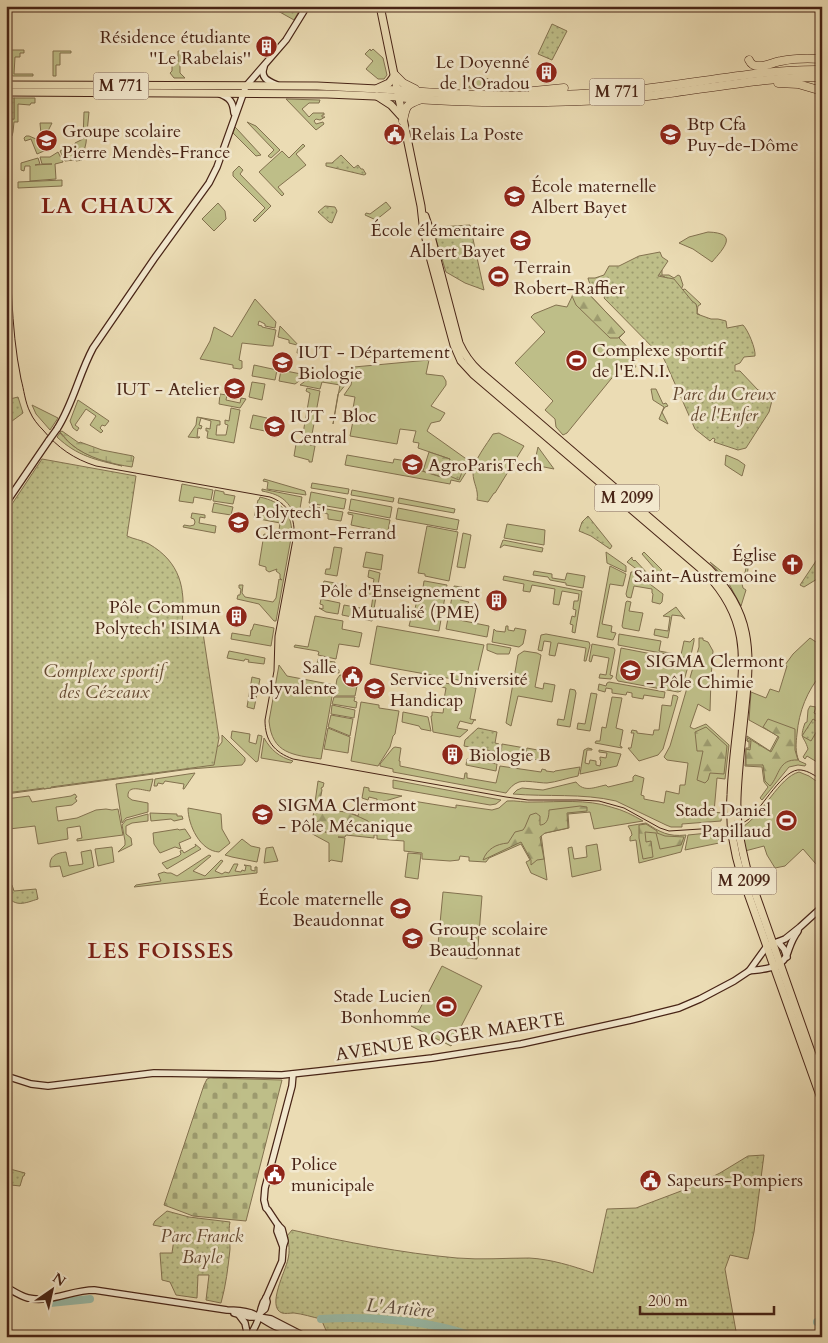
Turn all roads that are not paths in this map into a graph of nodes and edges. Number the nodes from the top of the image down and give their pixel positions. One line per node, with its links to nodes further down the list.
1 (307, 6): 6 (main road)
2 (380, 6): 9 (main road)
3 (759, 57): 7 (highway)
4 (822, 59): 7 (highway)
5 (748, 60): 7 (highway)
6 (266, 63): 14 (main road); 16 (main road)
7 (758, 66)
8 (822, 70): 11 (highway, M 771)
9 (395, 75): 19 (main road); 21 (main road); 22 (highway)
10 (822, 76): 11 (highway, M 771)
11 (746, 79): 12 (highway, M 771); 17 (highway)
12 (733, 80): 22 (highway, M 771); 23 (highway, M 771)
13 (6, 85): 16 (main road, M 771)
14 (279, 86): 16 (main road, M 771); 19 (main road, M 771)
15 (564, 88): 23 (highway)
16 (244, 90): 19 (main road, M 771); 20 (main road, M 771); 24 (main road)
17 (822, 91)
18 (6, 92): 20 (main road, M 771)
19 (376, 92): 21 (main road, M 771); 25 (main road)
20 (218, 93): 24 (main road)
21 (399, 94): 22 (highway, M 771); 25 (main road, M 2099)
22 (422, 96): 23 (highway, M 771); 25 (highway)
23 (504, 96)
24 (235, 115): 26 (main road, bridge)
25 (404, 121): 31 (main road, M 2099)
26 (6, 503)
27 (822, 907): 30 (main road)
28 (6, 909): 29 (main road)
29 (6, 914)
30 (800, 927): 31 (main road, AVENUE ROGER MAERTE); 33 (main road)
31 (773, 944): 32 (main road, AVENUE ROGER MAERTE); 33 (main road); 34 (main road, M 2099)
32 (761, 954): 34 (main road); 35 (main road, AVENUE ROGER MAERTE)
33 (787, 957): 34 (main road)
34 (774, 967): 35 (main road, AVENUE ROGER MAERTE); 40 (main road, M 2099); 41 (main road, M 2099)
35 (749, 971): 38 (main road, AVENUE ROGER MAERTE)
36 (6, 1056): 37 (main road)
37 (6, 1064)
38 (293, 1074): 39 (main road, AVENUE ROGER MAERTE); 44 (main road)
39 (6, 1076)
40 (822, 1083)
41 (822, 1102)
42 (6, 1288): 43 (main road)
43 (228, 1310): 44 (main road); 45 (main road)
44 (261, 1313): 45 (main road); 46 (main road); 46 (main road); 47 (main road)
45 (239, 1315): 48 (main road)
46 (270, 1321): 47 (main road); 49 (main road)
47 (254, 1327): 48 (main road)
48 (249, 1337)
49 (306, 1337)

